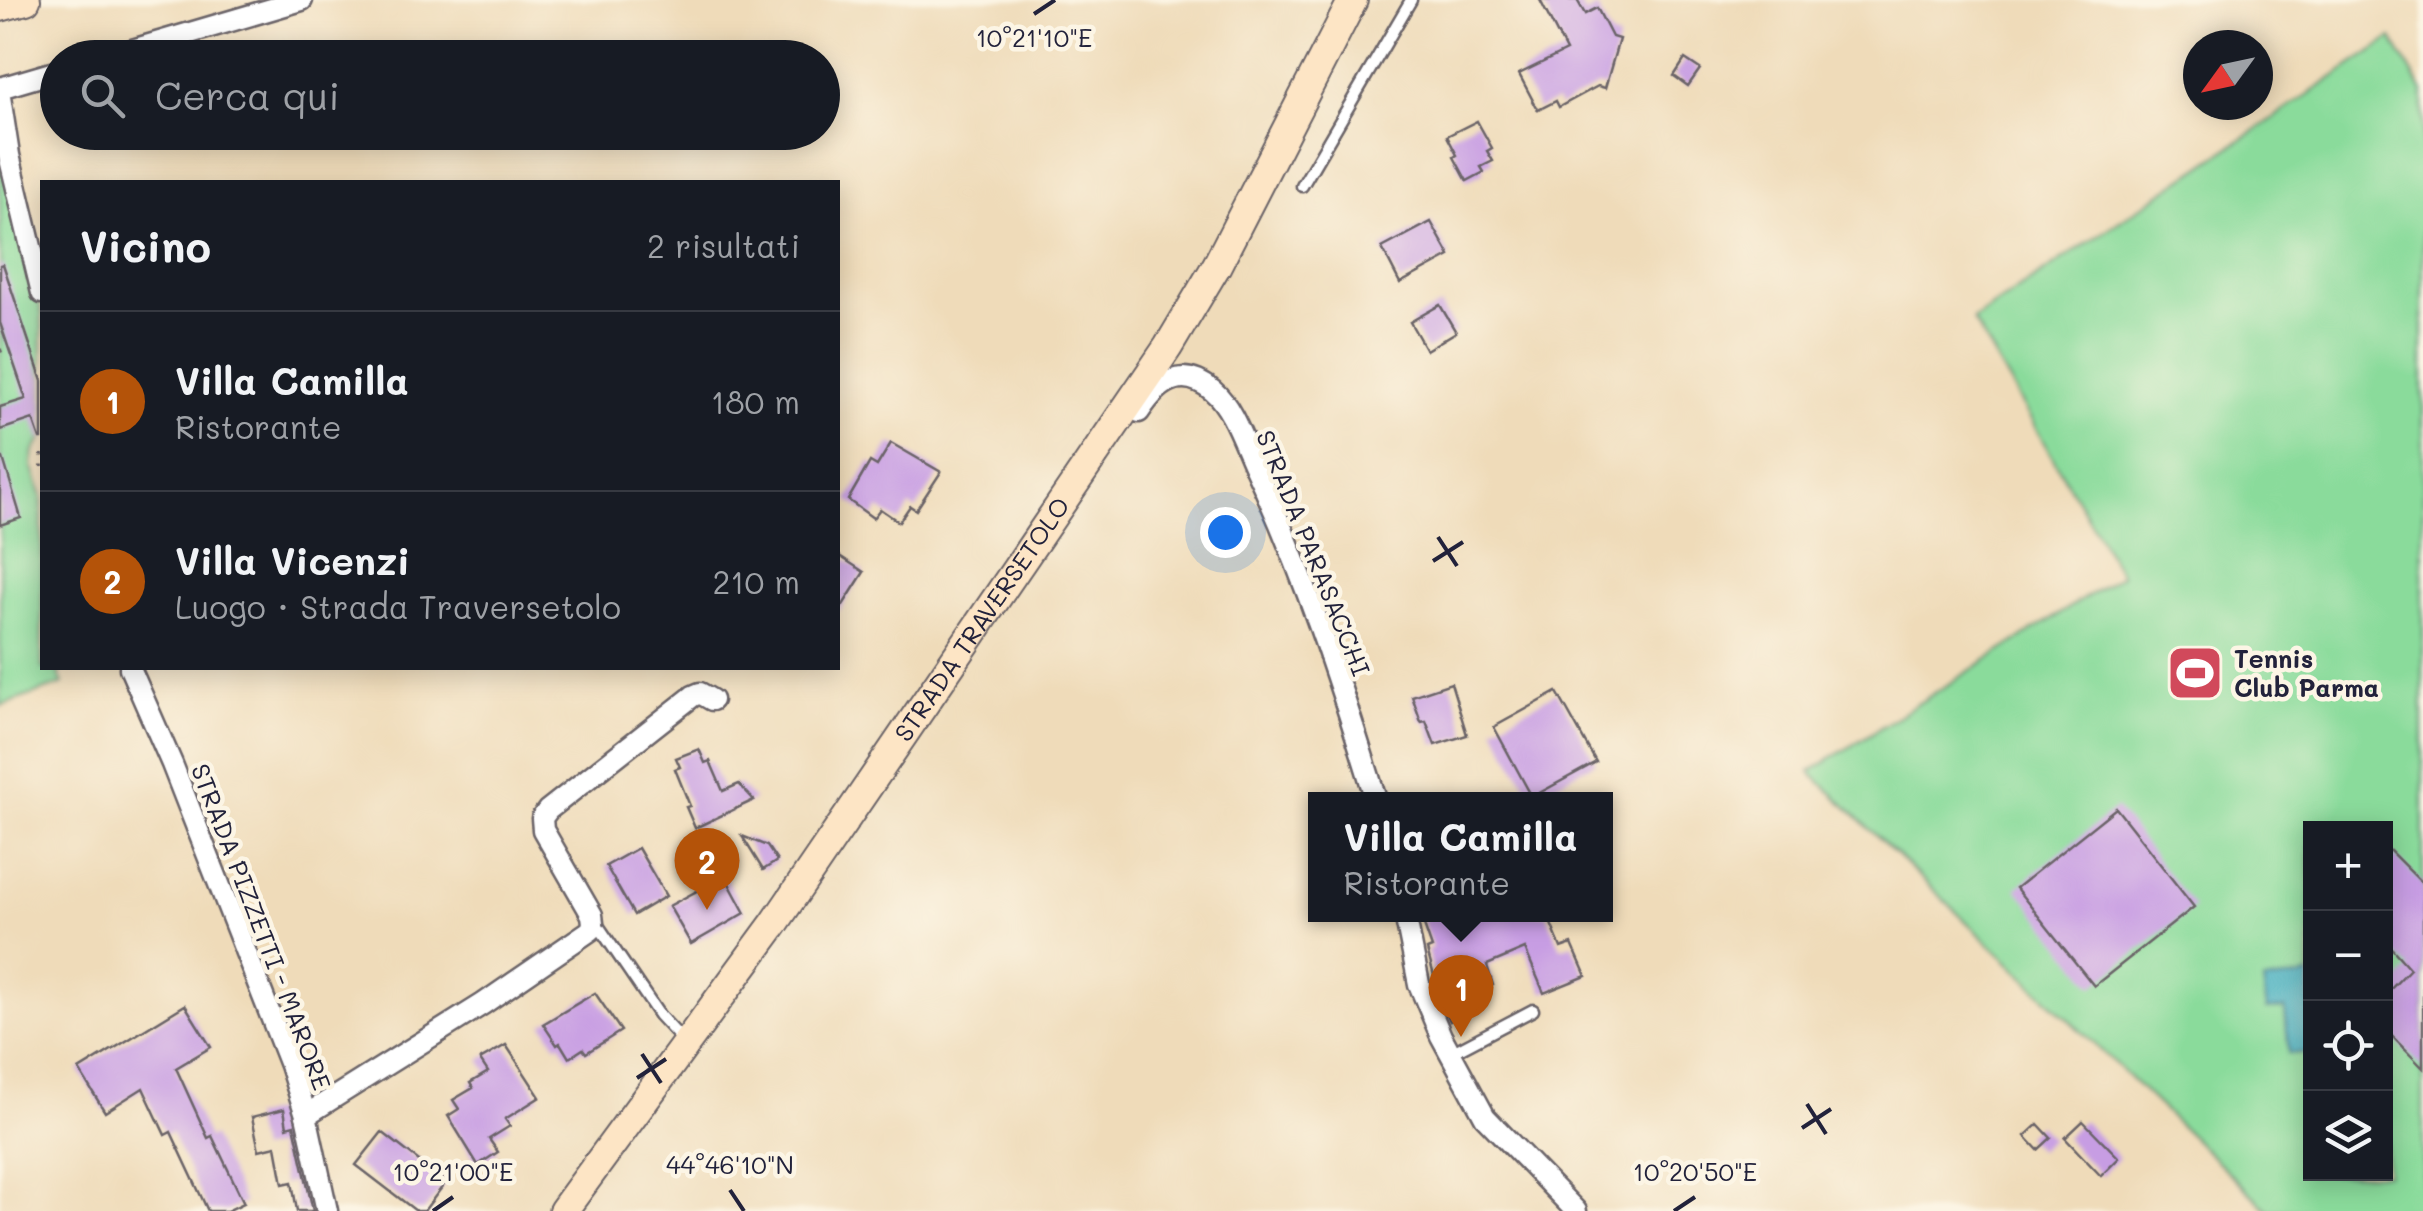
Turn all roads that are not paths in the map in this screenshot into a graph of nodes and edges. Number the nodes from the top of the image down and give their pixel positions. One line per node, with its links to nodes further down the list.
1 (26, 0): 5 (main road)
2 (302, 0): 6 (street)
3 (1353, 0): 12 (main road, STRADA TRAVERSETOLO)
4 (1412, 0): 10 (lane)
5 (0, 7)
6 (167, 40)
7 (40, 76): 8 (street)
8 (0, 88)
9 (0, 97): 11 (street)
10 (1302, 186)
11 (40, 285)
12 (1043, 528): 15 (street, STRADA PARASACCHI); 19 (main road, STRADA TRAVERSETOLO)
13 (131, 670): 21 (street, STRADA PIZZETTI - MARORE)
14 (712, 700): 16 (street)
15 (1374, 792)
16 (592, 915): 19 (lane); 21 (street)
17 (1407, 922): 20 (street)
18 (1533, 1010): 20 (lane)
19 (686, 1044): 23 (main road, STRADA TRAVERSETOLO)
20 (1450, 1054): 24 (street)
21 (306, 1116): 22 (street, STRADA PIZZETTI - MARORE)
22 (327, 1211)
23 (563, 1211)
24 (1576, 1211)

